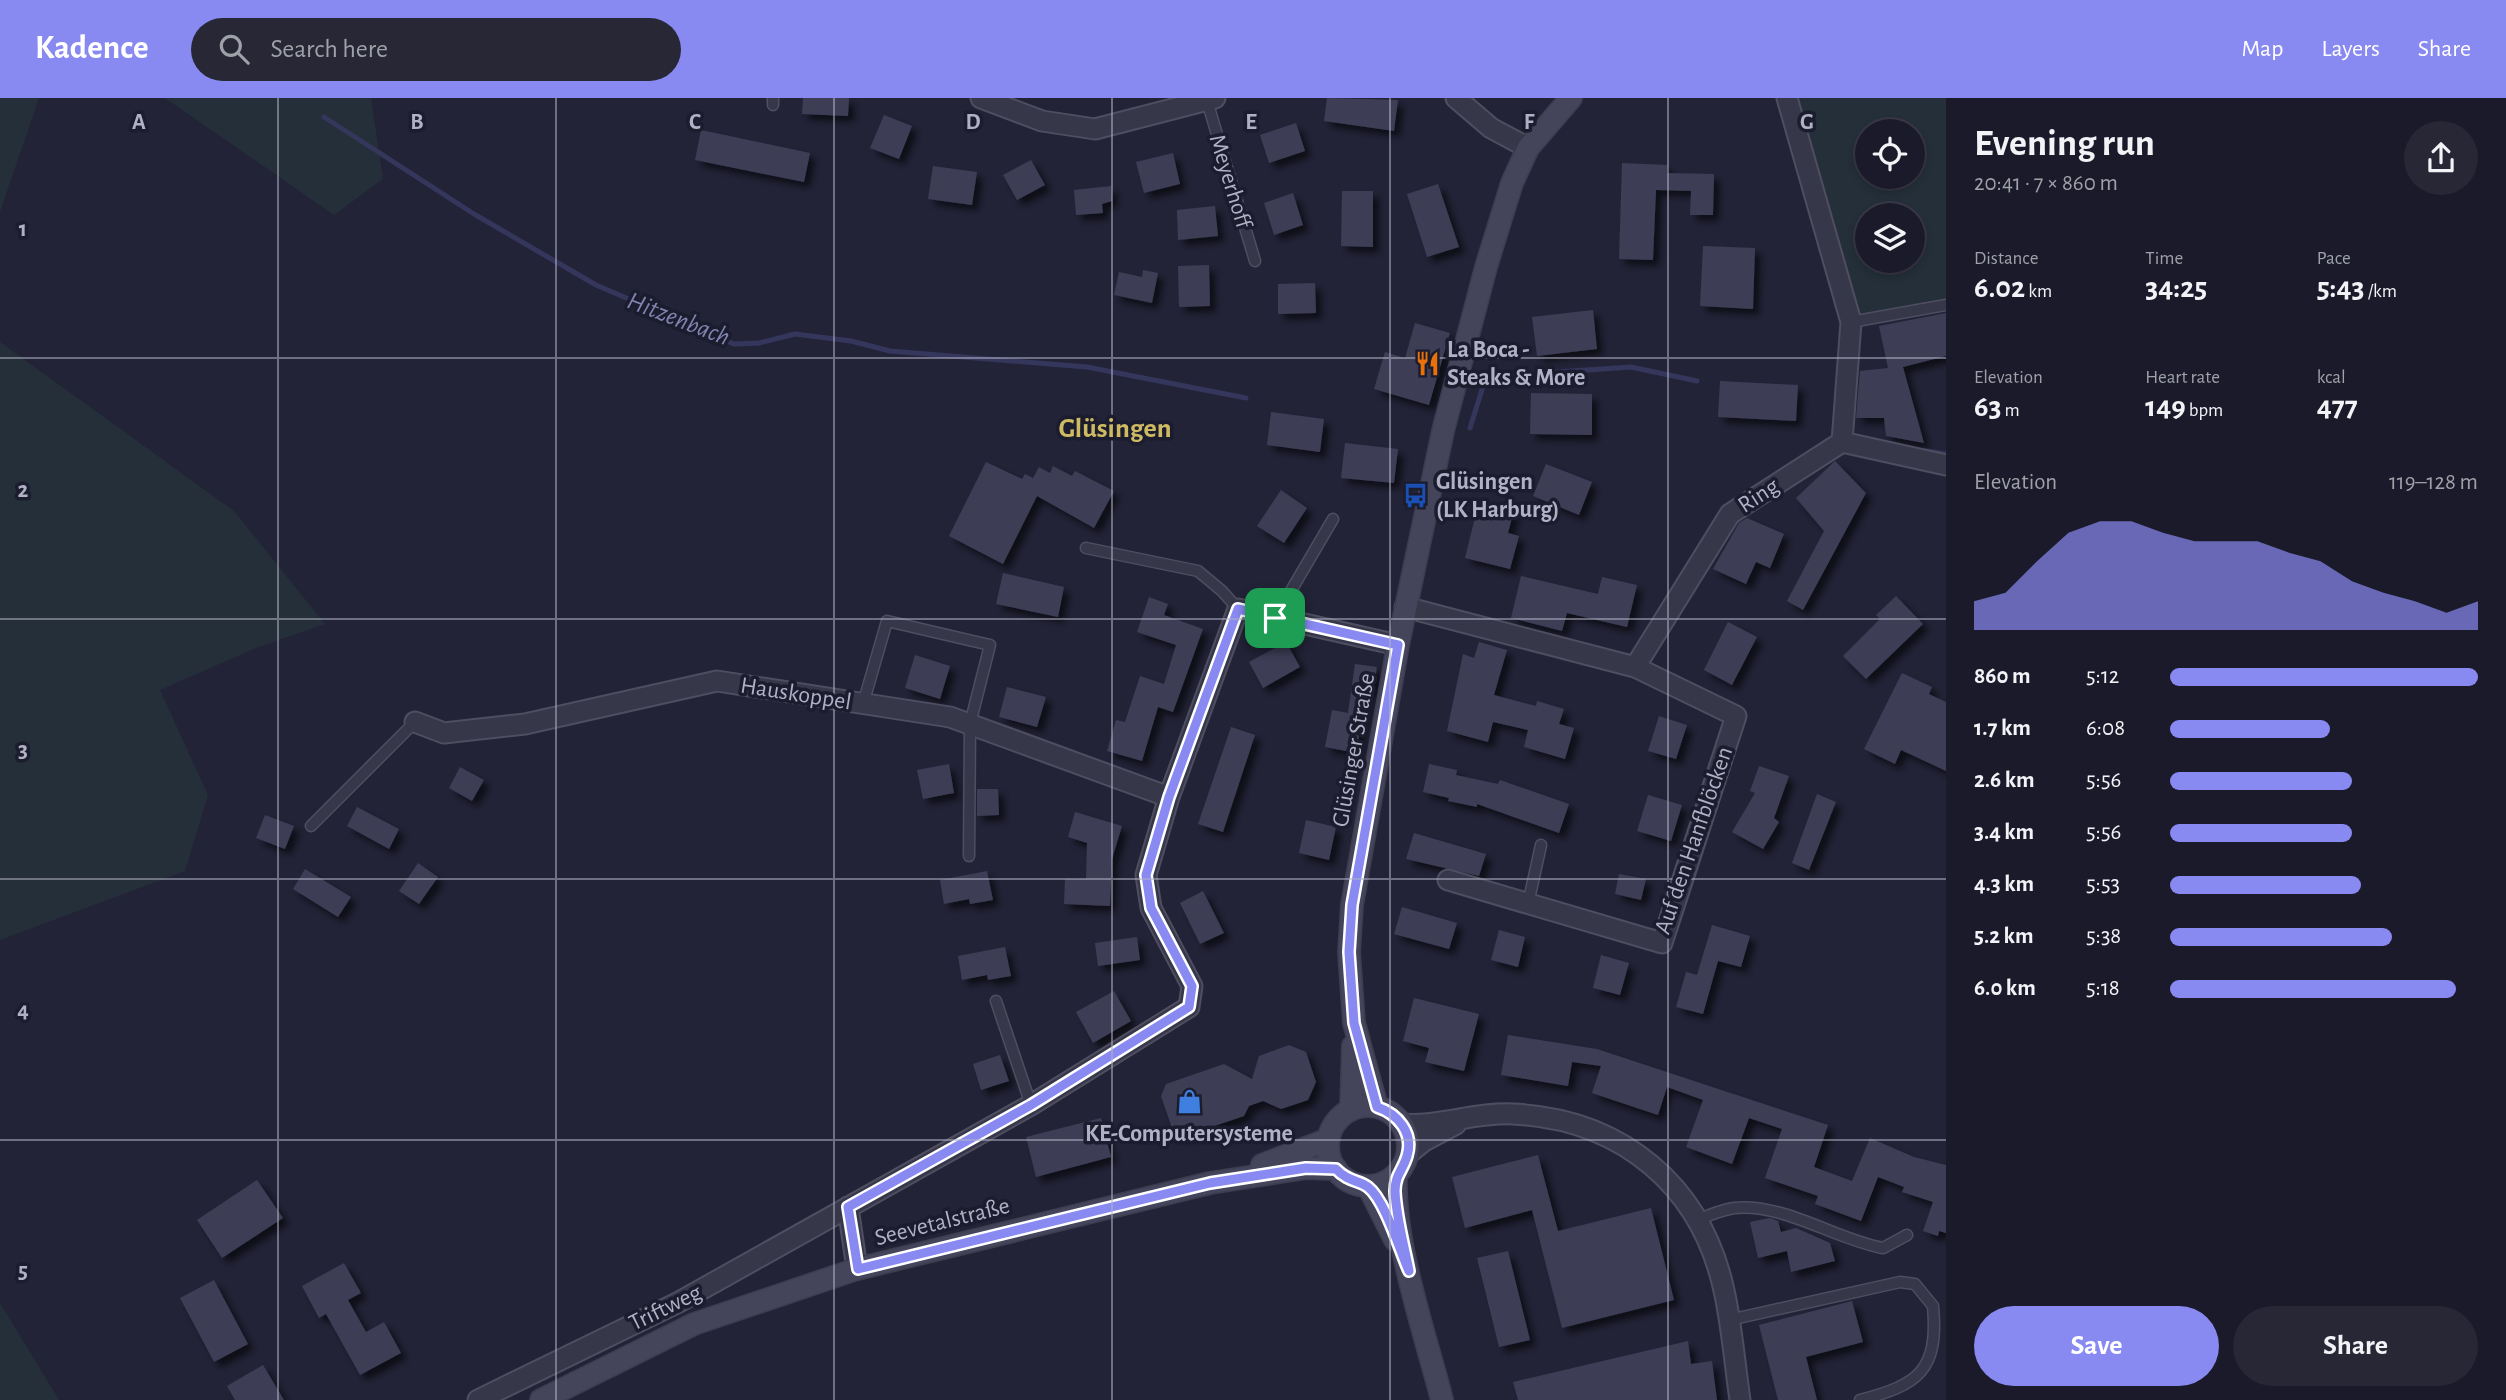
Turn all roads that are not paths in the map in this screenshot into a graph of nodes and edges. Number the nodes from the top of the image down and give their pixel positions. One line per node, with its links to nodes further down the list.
1 (981, 98): 5 (street)
2 (1456, 98): 6 (street)
3 (1571, 98): 6 (main road, Glüsinger Straße)
4 (1787, 98): 9 (street)
5 (1211, 100): 7 (lane, Meyerhoff)
6 (1528, 149): 14 (main road, Glüsinger Straße)
7 (1255, 261)
8 (1946, 305): 9 (lane)
9 (1851, 322): 10 (street)
10 (1842, 442): 11 (street); 18 (street, Ring)
11 (1946, 466)
12 (1333, 519): 16 (lane)
13 (1086, 548): 15 (lane)
14 (1405, 607): 17 (main road, Glüsinger Straße); 18 (street)
15 (1238, 609): 16 (street); 22 (street, Triftweg)
16 (1275, 618): 17 (street)
17 (1398, 645): 29 (main road, Glüsinger Straße)
18 (1635, 667): 27 (street, Auf den Hanfblöcken)
19 (863, 704): 20 (street, Hauskoppel); 21 (street, Hauskoppel); 21 (lane)
20 (415, 722): 23 (lane)
21 (970, 724): 22 (street, Hauskoppel); 25 (lane)
22 (1169, 797): 30 (street, Triftweg)
23 (311, 826)
24 (1541, 845): 27 (lane)
25 (970, 856)
26 (1448, 880): 27 (street, Auf den Hanfblöcken)
27 (1528, 904)
28 (996, 1001): 30 (lane)
29 (1354, 1023): 31 (main road, Glüsinger Straße); 32 (main road, Glüsinger Straße)
30 (1031, 1105): 41 (street, Triftweg)
31 (1377, 1107): 32 (main road); 34 (main road)
32 (1351, 1110): 35 (main road)
33 (1469, 1118): 34 (street); 36 (street); 42 (street)
34 (1402, 1124): 36 (main road)
35 (1329, 1139): 37 (main road); 39 (main road, Seevetalstraße)
36 (1408, 1154): 38 (main road)
37 (1336, 1169): 39 (main road, Seevetalstraße); 40 (main road)
38 (1396, 1175): 40 (main road); 45 (main road)
39 (1210, 1183): 44 (main road, Seevetalstraße)
40 (1368, 1186): 45 (main road)
41 (848, 1207): 44 (street); 47 (street, Triftweg)
42 (1697, 1220): 43 (lane); 46 (street)
43 (1907, 1235)
44 (858, 1269): 48 (main road, Seevetalstraße)
45 (1409, 1271): 49 (main road)
46 (1729, 1320): 50 (street); 51 (lane)
47 (478, 1400)
48 (541, 1400)
49 (1442, 1400)
50 (1740, 1400)
51 (1860, 1400)

